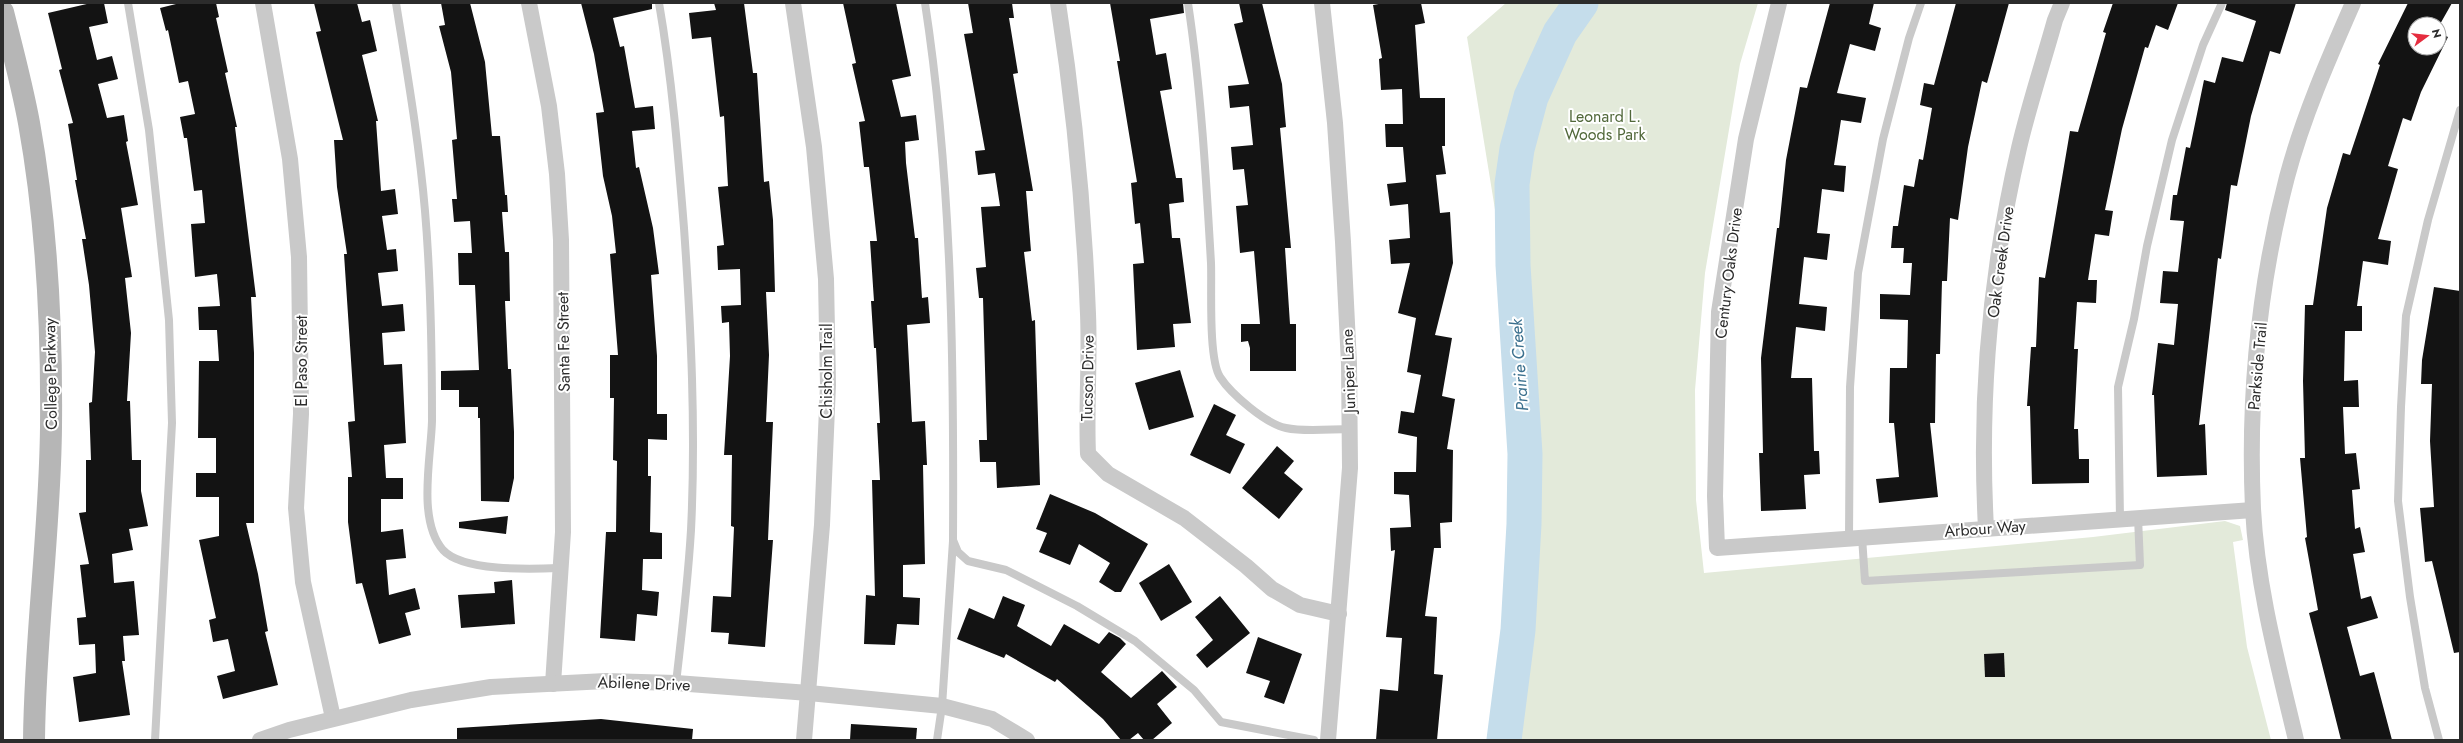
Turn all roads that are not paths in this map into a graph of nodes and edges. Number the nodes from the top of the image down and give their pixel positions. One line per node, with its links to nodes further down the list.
1 (128, 3): 34 (lane)
2 (263, 3): 32 (street, El Paso Street)
3 (396, 3): 26 (lane)
4 (529, 3): 26 (street, Santa Fe Street)
5 (659, 3): 29 (lane)
6 (793, 3): 30 (street, Chisholm Trail)
7 (925, 3): 24 (lane)
8 (1058, 3): 27 (street, Tucson Drive)
9 (1188, 3): 18 (lane)
10 (1322, 3): 18 (street, Juniper Lane)
11 (1779, 3): 25 (street, Century Oaks Drive)
12 (1921, 3): 23 (lane)
13 (2062, 3): 22 (street, Oak Creek Drive)
14 (2222, 3): 21 (lane)
15 (2353, 3): 19 (street, Parkside Trail)
16 (3, 12): 33 (main road, College Parkway)
17 (2460, 110): 42 (lane)
18 (1350, 429): 27 (street, Juniper Lane)
19 (2253, 510): 20 (street, Arbour Way); 41 (street, Parkside Trail)
20 (2138, 518): 21 (street, Arbour Way); 23 (lane)
21 (2120, 519): 22 (street, Arbour Way)
22 (1986, 528): 23 (street, Arbour Way)
23 (1856, 538): 25 (street, Arbour Way)
24 (953, 540): 31 (lane); 39 (lane)
25 (1717, 548)
26 (561, 568): 28 (street, Santa Fe Street)
27 (1339, 614): 40 (street, Juniper Lane)
28 (553, 684): 29 (street, Abilene Drive); 32 (street, Abilene Drive)
29 (676, 684): 30 (street, Abilene Drive)
30 (809, 693): 31 (street, Abilene Drive); 36 (street, Chisholm Trail)
31 (942, 706): 37 (lane); 38 (street, Abilene Drive)
32 (332, 718): 35 (street, Abilene Drive)
33 (34, 740)
34 (155, 740)
35 (260, 740)
36 (804, 740)
37 (937, 740)
38 (1027, 740)
39 (1314, 740)
40 (1328, 740)
41 (2296, 740)
42 (2439, 740)

